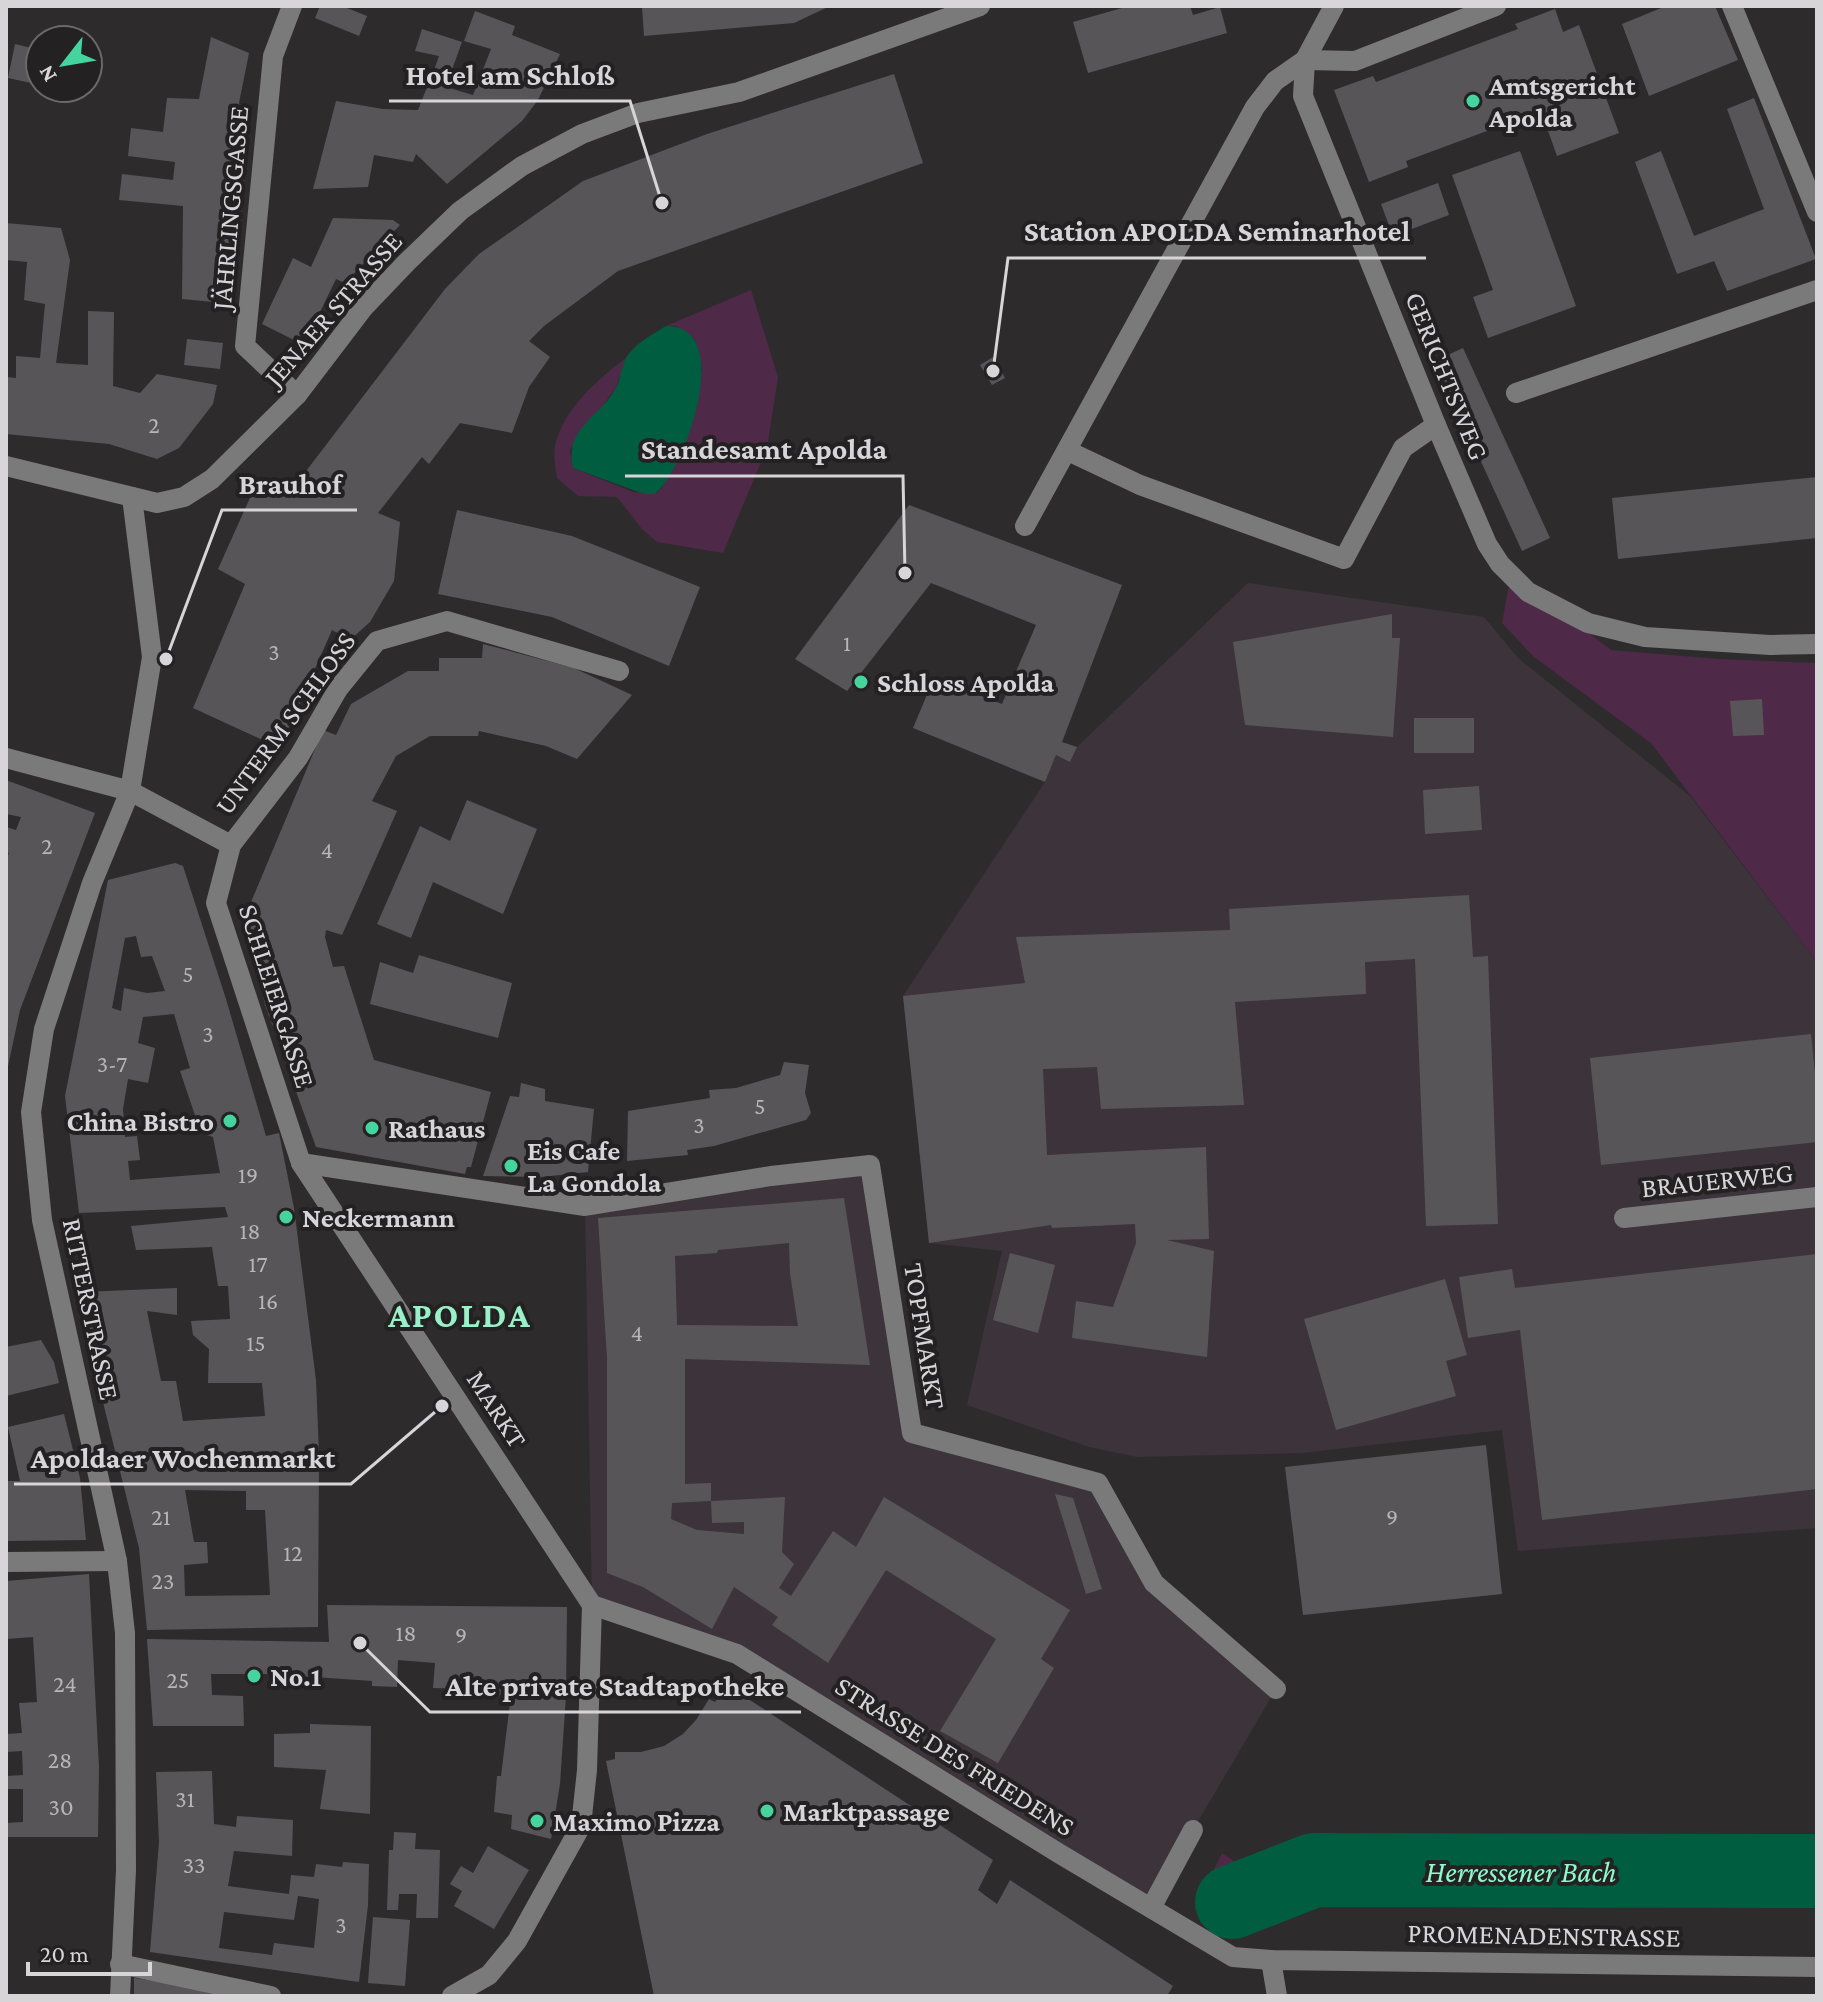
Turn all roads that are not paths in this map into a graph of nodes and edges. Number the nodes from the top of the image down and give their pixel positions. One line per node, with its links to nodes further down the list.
1 (292, 6): 10 (street, JÄHRLINGSGASSE)
2 (980, 6): 10 (street, JENAER STRASSE)
3 (1334, 6): 6 (street, GERICHTSWEG)
4 (1496, 6): 6 (street)
5 (1732, 6): 7 (street)
6 (1305, 60): 11 (street, GERICHTSWEG); 12 (street)
7 (1817, 212)
8 (1817, 290): 9 (street)
9 (1516, 393)
10 (297, 395): 14 (street, JENAER STRASSE)
11 (1436, 425): 12 (street); 16 (street, GERICHTSWEG)
12 (1068, 451): 15 (street)
13 (6, 466): 14 (street)
14 (132, 497): 19 (street, RITTERSTRASSE)
15 (1025, 526)
16 (1817, 644)
17 (619, 671): 20 (street, UNTERM SCHLOSS)
18 (6, 758): 19 (street)
19 (130, 791): 20 (street); 24 (street, RITTERSTRASSE)
20 (231, 845): 21 (street, SCHLEIERGASSE)
21 (301, 1163): 26 (street, MARKT); 27 (street, TOPFMARKT)
22 (1817, 1197): 23 (street, BRAUERWEG)
23 (1624, 1218)
24 (117, 1561): 25 (street); 31 (street, RITTERSTRASSE)
25 (6, 1562)
26 (592, 1605): 29 (street, STRASSE DES FRIEDENS); 35 (street)
27 (1276, 1689)
28 (1193, 1830): 29 (street)
29 (1151, 1908): 30 (street, STRASSE DES FRIEDENS)
30 (1271, 1960): 32 (street, PROMENADENSTRASSE); 36 (street)
31 (120, 1964): 33 (street, RITTERSTRASSE); 34 (street)
32 (1817, 1967)
33 (120, 1996)
34 (271, 1996)
35 (452, 1996)
36 (1277, 1996)

